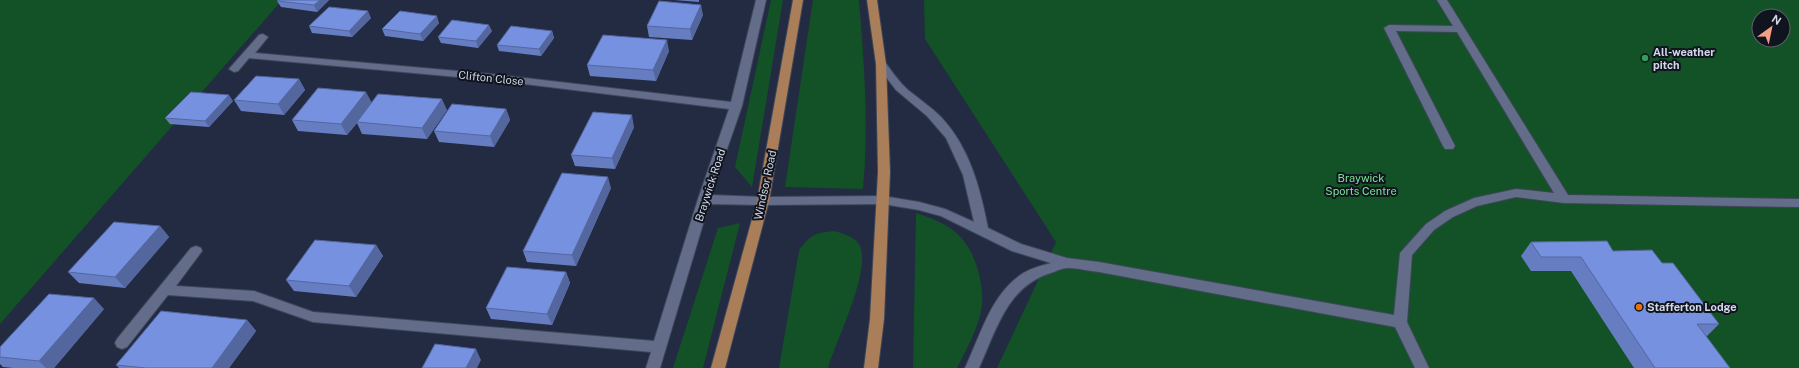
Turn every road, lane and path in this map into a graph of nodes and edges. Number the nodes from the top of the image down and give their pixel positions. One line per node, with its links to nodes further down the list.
1 (761, 0): 10 (street, Braywick Road)
2 (798, 0): 15 (main road, Windsor Road)
3 (872, 0): 8 (main road)
4 (1442, 0): 5 (street)
5 (1460, 29): 11 (street); 13 (street)
6 (263, 37): 7 (street)
7 (246, 55): 9 (street); 10 (street, Clifton Close)
8 (881, 64): 14 (main road); 17 (street)
9 (234, 69)
10 (736, 106): 12 (street, Braywick Road)
11 (1449, 146)
12 (704, 199): 15 (street); 23 (street, Braywick Road)
13 (1564, 199): 16 (street); 21 (street)
14 (884, 200): 15 (street); 17 (street); 26 (main road)
15 (763, 201): 25 (main road, Windsor Road)
16 (1799, 203)
17 (982, 231): 19 (street)
18 (196, 251): 20 (street)
19 (1067, 263): 21 (street); 27 (street)
20 (164, 290): 22 (street); 23 (street)
21 (1400, 322): 28 (street)
22 (122, 343)
23 (660, 347): 24 (street, Braywick Road)
24 (653, 368)
25 (718, 368)
26 (871, 368)
27 (972, 368)
28 (1422, 368)

